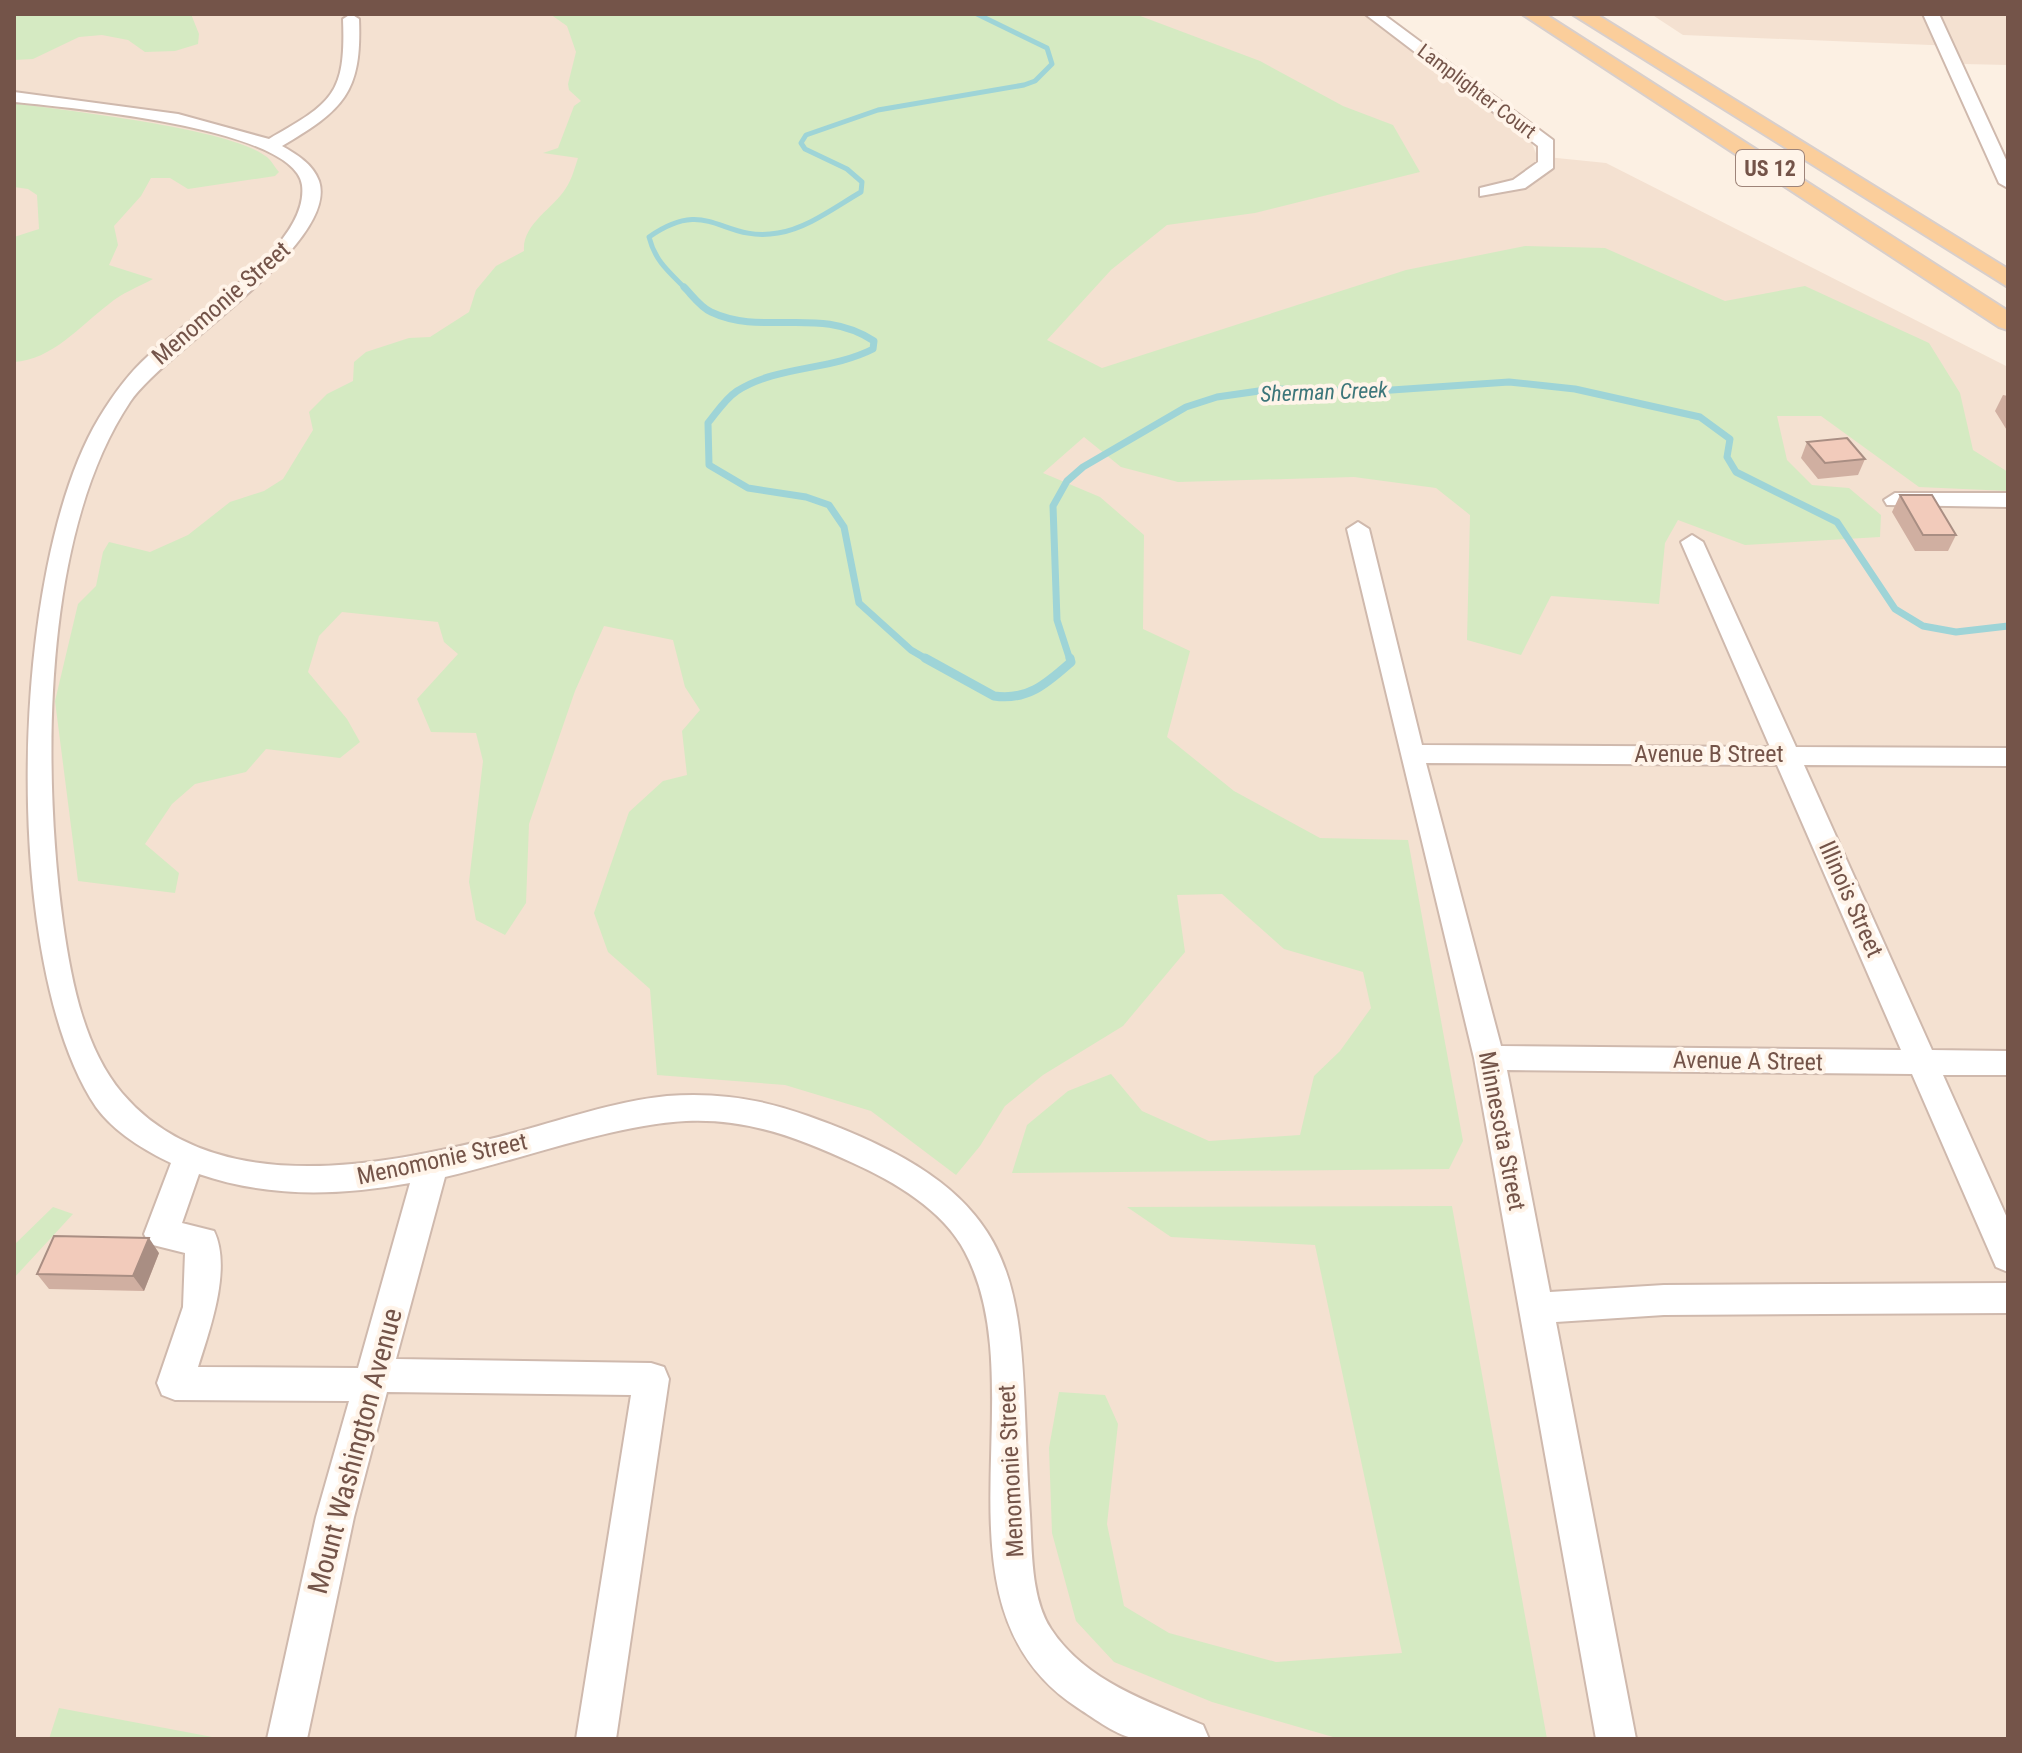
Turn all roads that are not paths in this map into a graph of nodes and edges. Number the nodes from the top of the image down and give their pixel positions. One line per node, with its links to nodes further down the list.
1 (1373, 14): 9 (street, Lamplighter Court)
2 (1532, 14): 11 (main road, US 12)
3 (1582, 14): 10 (main road, US 12)
4 (1931, 14): 8 (street)
5 (351, 19): 7 (street)
6 (14, 97): 7 (street, Menomonie Street)
7 (271, 145): 22 (street, Menomonie Street)
8 (2008, 183)
9 (1486, 192)
10 (2008, 280)
11 (2008, 322)
12 (1895, 500): 13 (street)
13 (2008, 500)
14 (1358, 529): 16 (street, Minnesota Street)
15 (1692, 542): 17 (street, Illinois Street)
16 (1411, 754): 17 (street, Avenue B Street); 19 (street, Minnesota Street)
17 (1786, 754): 18 (street, Avenue B Street); 20 (street, Illinois Street)
18 (2008, 757)
19 (1489, 1058): 20 (street, Avenue A Street); 26 (street, Minnesota Street)
20 (1924, 1063): 21 (street, Avenue A Street); 24 (street, Illinois Street)
21 (2008, 1063)
22 (189, 1157): 23 (street, Menomonie Street); 27 (street)
23 (432, 1164): 27 (street, Mount Washington Avenue); 30 (street, Menomonie Street)
24 (2008, 1257)
25 (2008, 1298): 26 (street)
26 (1536, 1308): 31 (street, Minnesota Street)
27 (372, 1380): 28 (street, Mount Washington Avenue); 29 (street)
28 (287, 1739)
29 (596, 1739)
30 (1189, 1739)
31 (1616, 1739)

